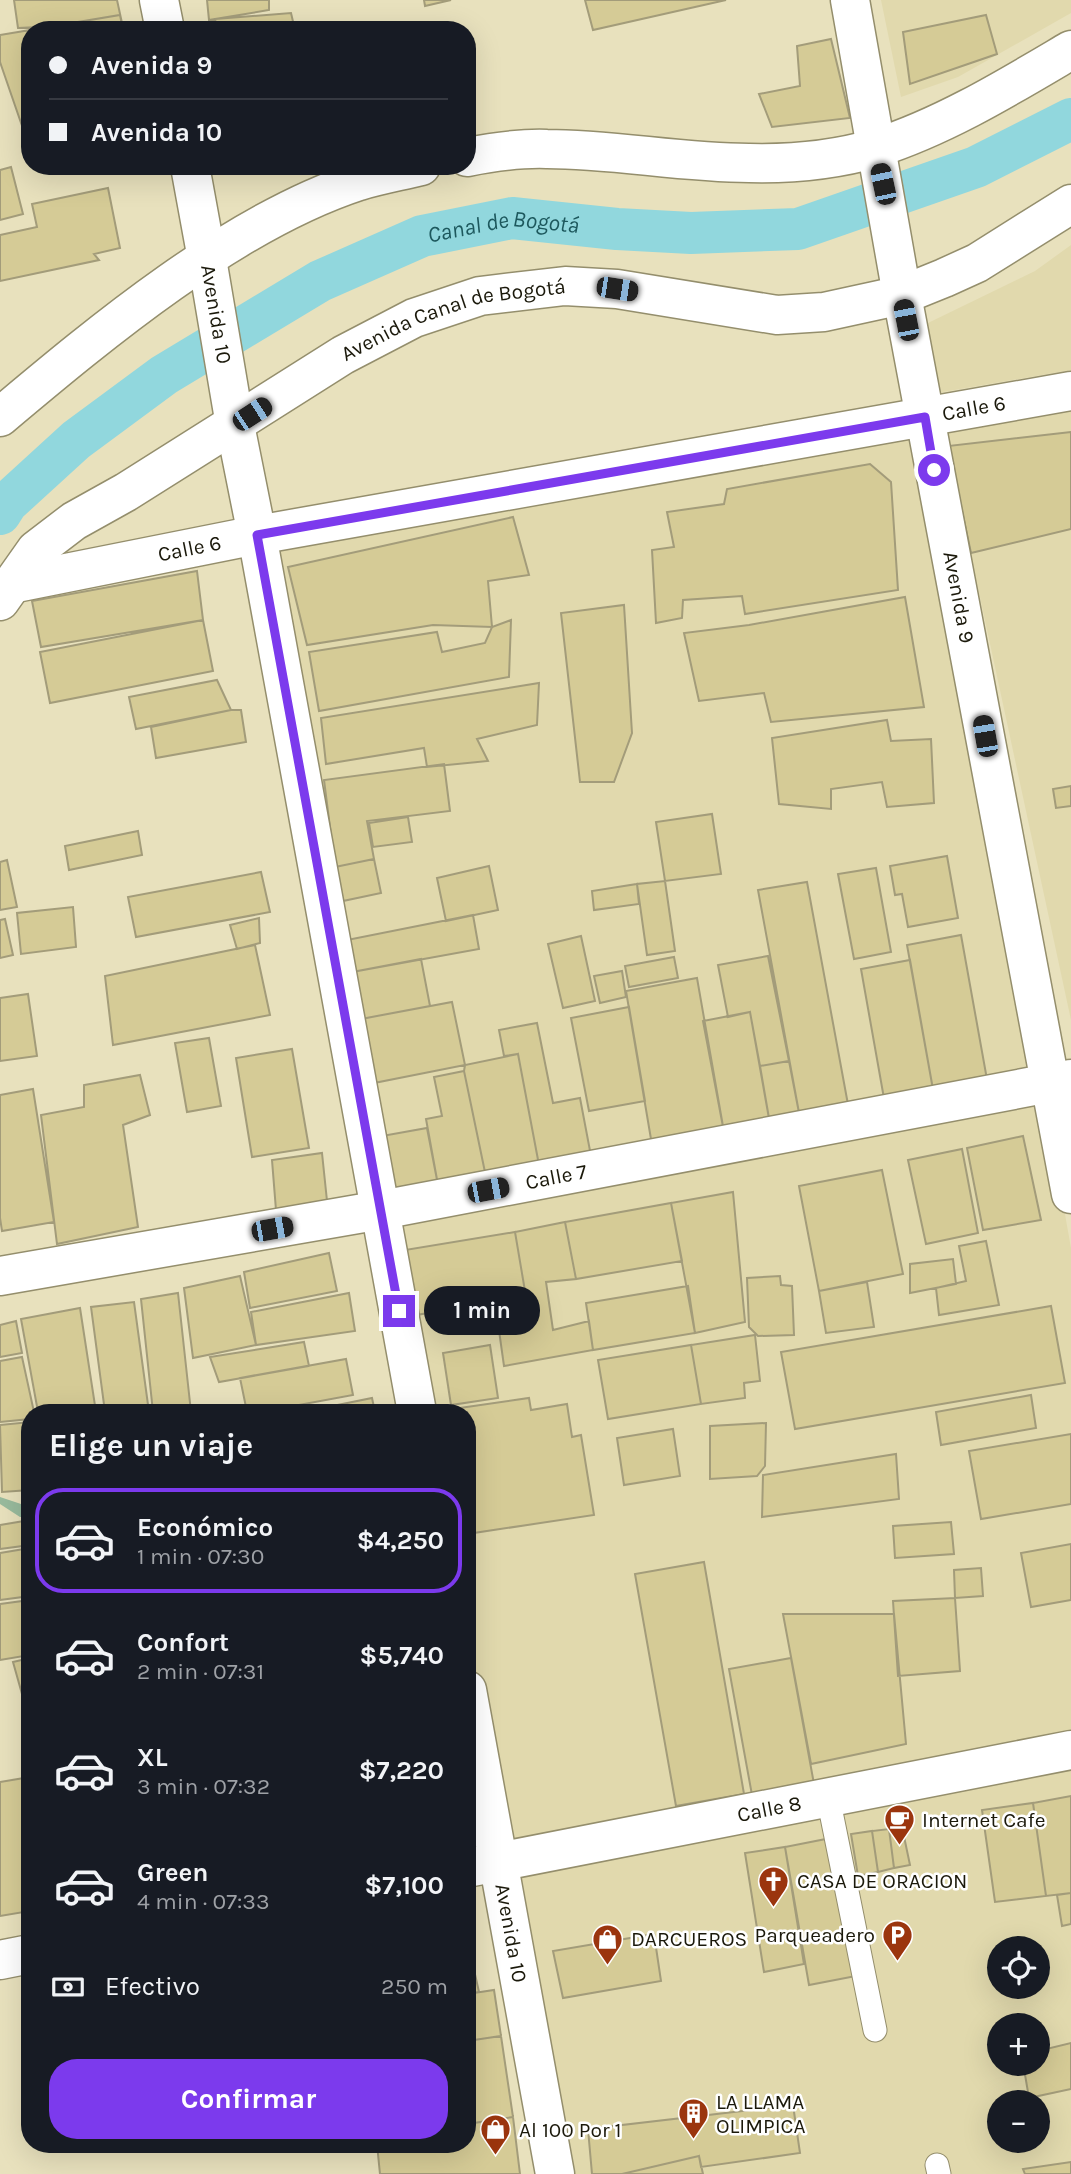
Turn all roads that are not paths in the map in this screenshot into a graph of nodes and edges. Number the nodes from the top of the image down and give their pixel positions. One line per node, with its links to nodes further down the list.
1 (159, 0): 3 (street)
2 (850, 0): 6 (street, Avenida 9)
3 (163, 21)
4 (1071, 50): 6 (street)
5 (476, 156): 6 (street)
6 (879, 166): 11 (street, Avenida 9)
7 (192, 175): 10 (street, Avenida 10)
8 (384, 175): 10 (street)
9 (1071, 204): 11 (street, Avenida Canal de Bogotá)
10 (209, 271): 13 (street); 15 (street, Avenida 10)
11 (902, 295): 14 (street, Avenida 9); 15 (street, Avenida Canal de Bogotá)
12 (1071, 391): 14 (street, Calle 6)
13 (0, 417)
14 (925, 417): 16 (street, Calle 6); 18 (street, Avenida 9)
15 (234, 425): 16 (street, Avenida 10); 17 (street, Avenida Canal de Bogotá)
16 (257, 535): 17 (street, Calle 6); 20 (street, Avenida 10)
17 (5, 592)
18 (1061, 1081): 19 (street, Avenida 9); 20 (street, Calle 7)
19 (1071, 1194)
20 (381, 1210): 21 (street, Calle 7); 22 (street, Avenida 10)
21 (0, 1276)
22 (416, 1404)
23 (1071, 1750): 25 (street, Calle 8)
24 (476, 1788): 26 (street, Avenida 10)
25 (828, 1797): 26 (street, Calle 8); 29 (lane)
26 (483, 1865): 30 (street, Avenida 10)
27 (21, 1956): 28 (street)
28 (0, 1960)
29 (875, 2030)
30 (555, 2174)

